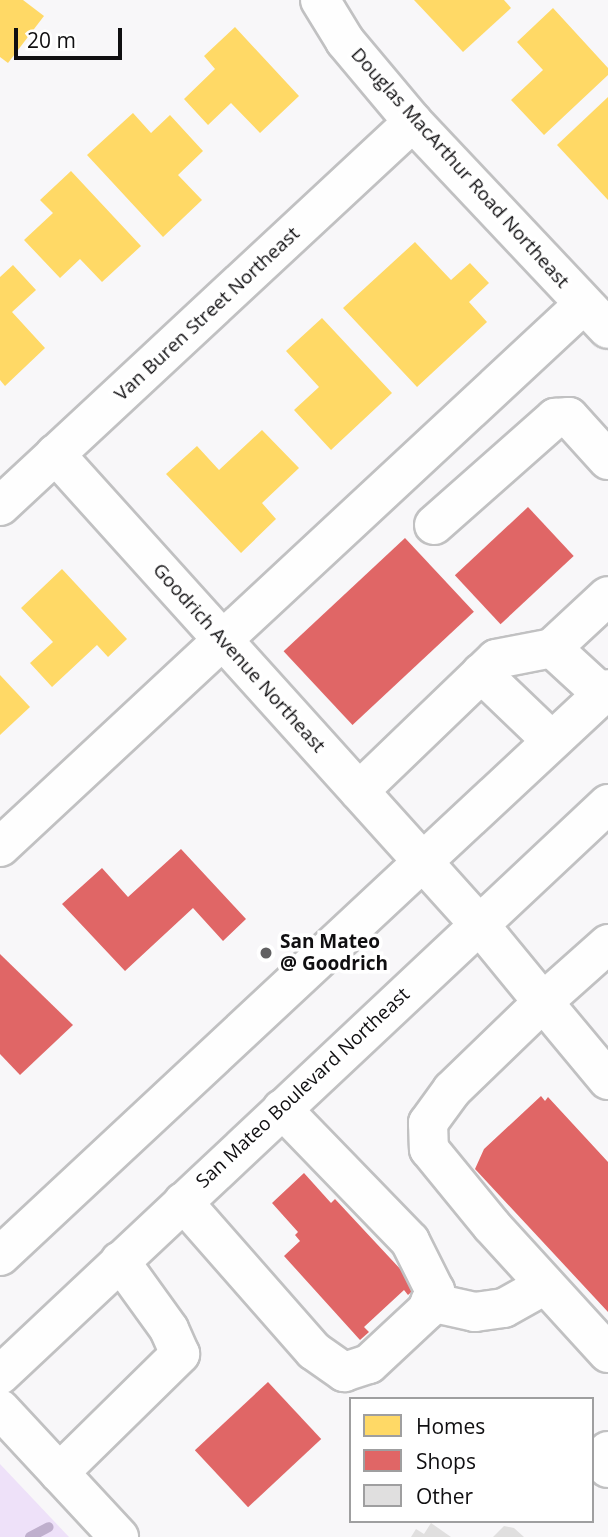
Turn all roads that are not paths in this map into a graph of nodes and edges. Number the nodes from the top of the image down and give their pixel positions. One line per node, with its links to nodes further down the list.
1 (320, 0): 2 (street, Douglas MacArthur Road Northeast)
2 (413, 122): 3 (street, Douglas MacArthur Road Northeast); 4 (street, Van Buren Street Northeast)
3 (596, 317): 9 (street)
4 (55, 454): 6 (street, Van Buren Street Northeast); 9 (street, Goodrich Avenue Northeast)
5 (608, 460): 7 (street)
6 (0, 506)
7 (434, 525)
8 (608, 596): 10 (street)
9 (222, 639): 14 (street, Goodrich Avenue Northeast); 16 (street)
10 (552, 648): 11 (street); 12 (street)
11 (481, 673): 13 (street); 14 (street)
12 (605, 691): 13 (street)
13 (552, 741): 17 (street)
14 (359, 791): 17 (street, Goodrich Avenue Northeast)
15 (608, 804): 18 (street, San Mateo Boulevard Northeast)
16 (0, 847)
17 (423, 862): 18 (street, Goodrich Avenue Northeast); 24 (street)
18 (478, 923): 20 (street, Goodrich Avenue Northeast); 22 (street, San Mateo Boulevard Northeast)
19 (608, 944): 20 (street)
20 (543, 1002): 21 (street, Goodrich Avenue Northeast); 26 (street)
21 (608, 1080)
22 (282, 1109): 23 (street, San Mateo Boulevard Northeast); 27 (street)
23 (183, 1202): 25 (street, San Mateo Boulevard Northeast); 27 (street)
24 (0, 1256)
25 (121, 1261): 29 (street, San Mateo Boulevard Northeast); 33 (street)
26 (545, 1285): 27 (street); 28 (street)
27 (430, 1302)
28 (608, 1353)
29 (0, 1375)
30 (0, 1409): 33 (street)
31 (608, 1451): 32 (street)
32 (608, 1468)
33 (59, 1473): 34 (street)
34 (119, 1537)

